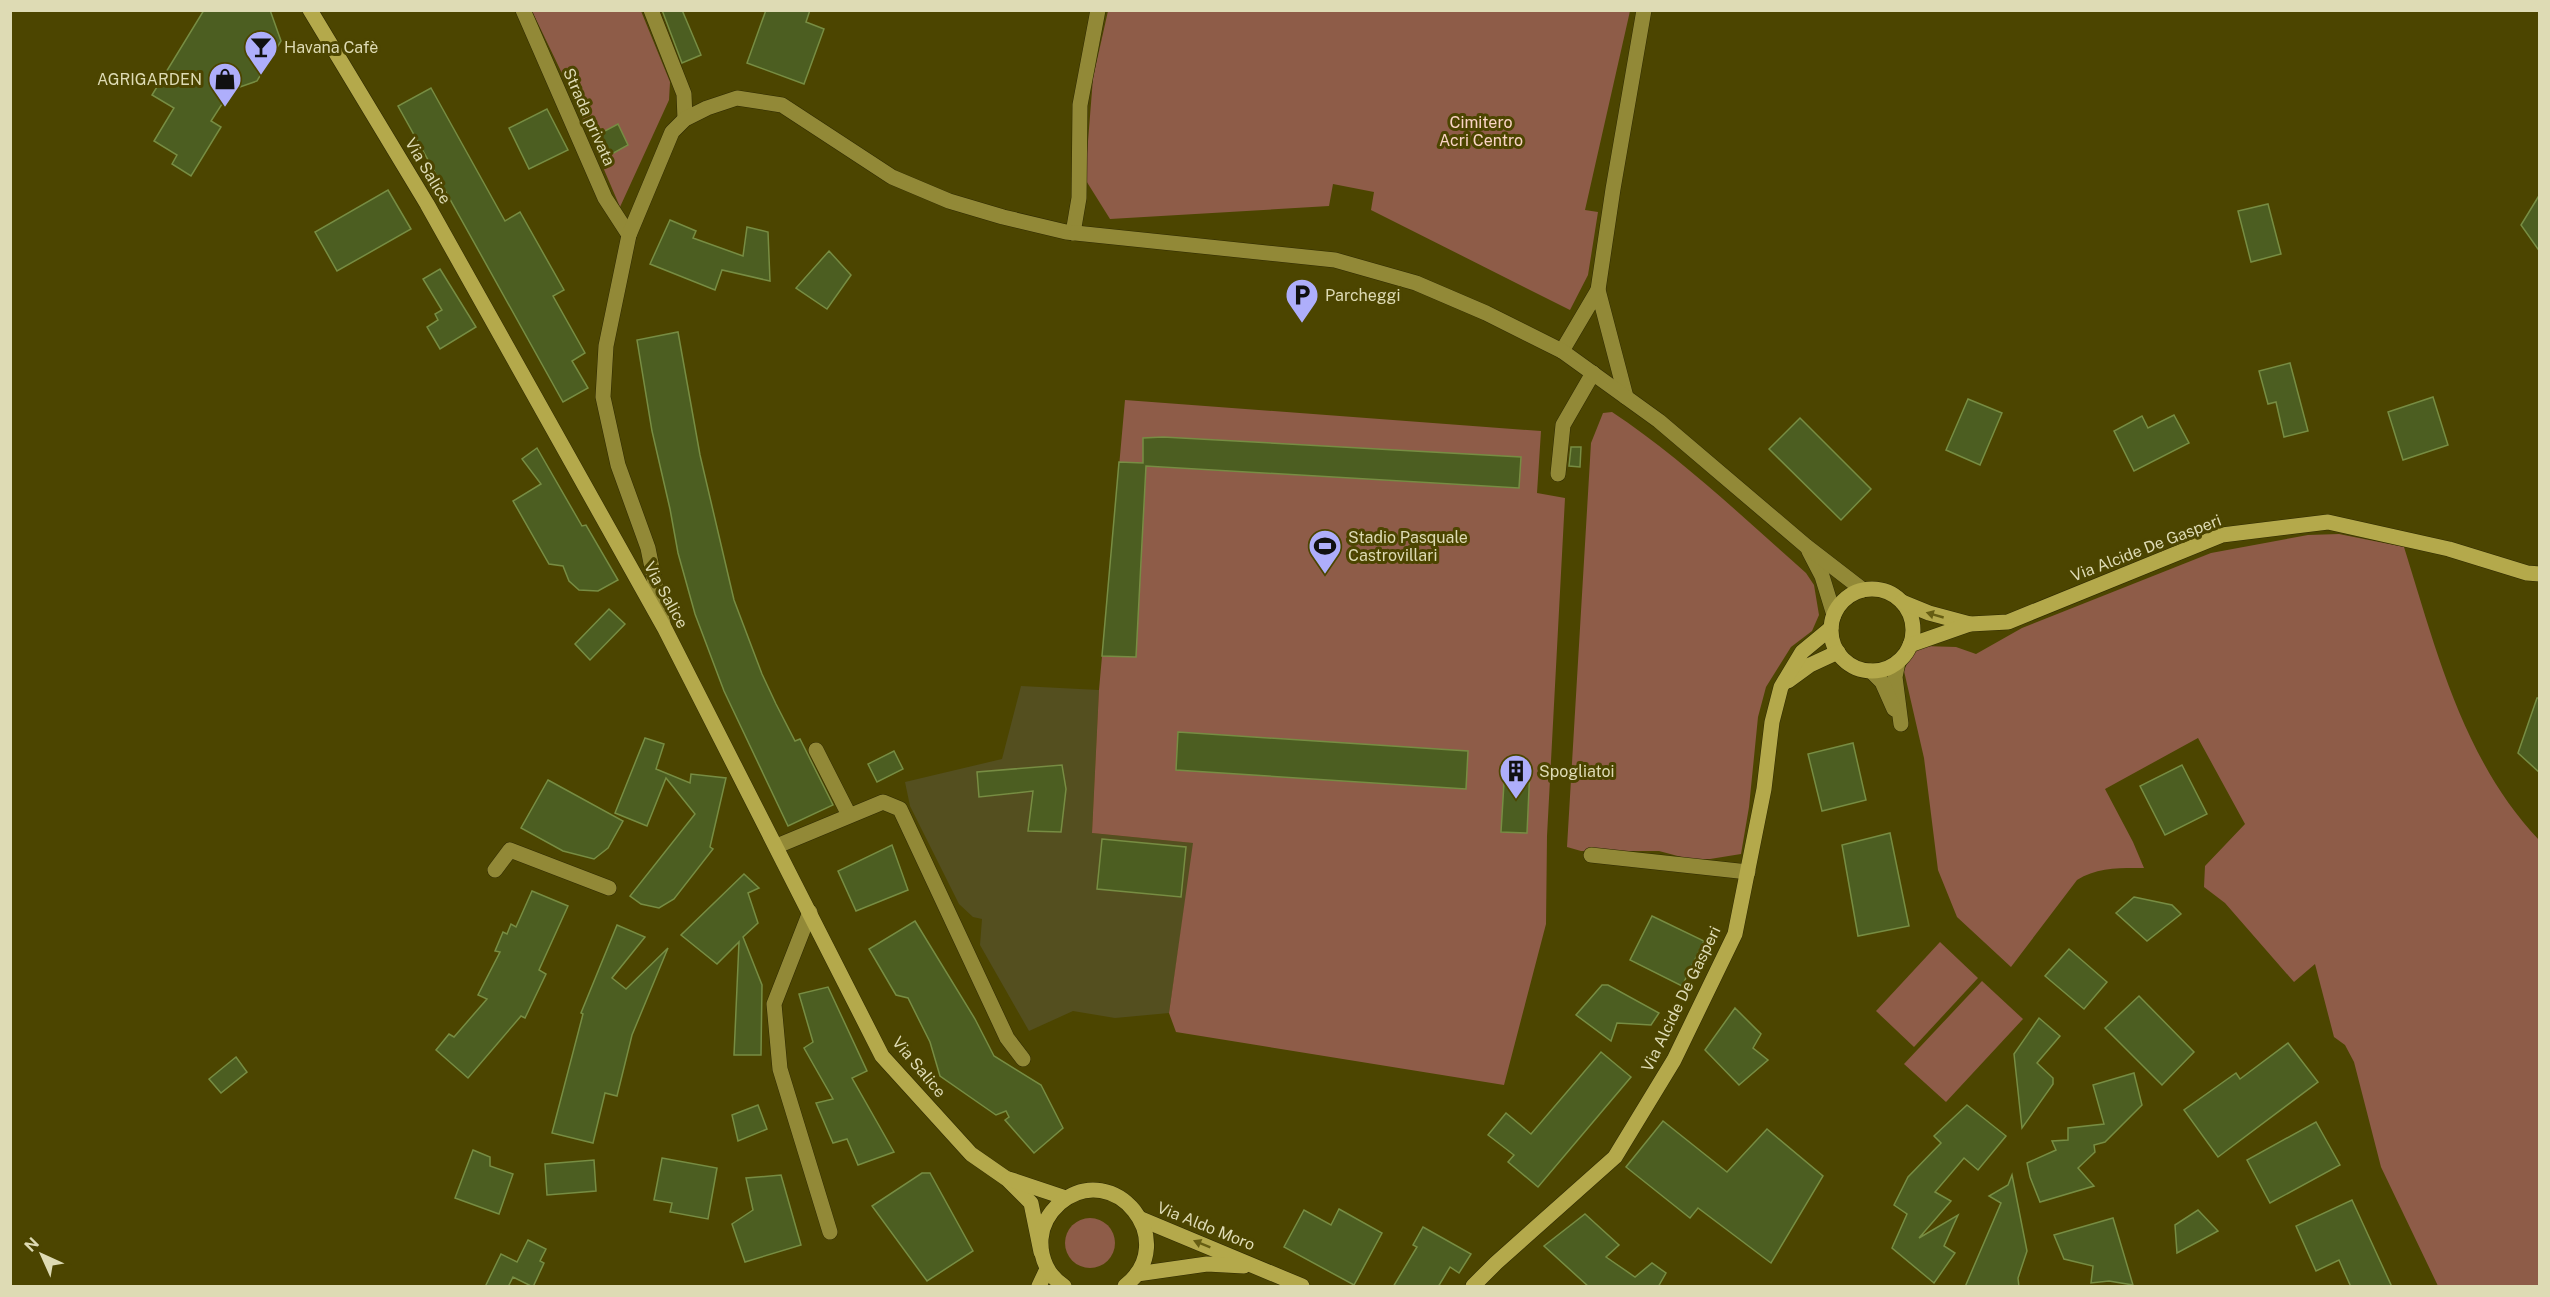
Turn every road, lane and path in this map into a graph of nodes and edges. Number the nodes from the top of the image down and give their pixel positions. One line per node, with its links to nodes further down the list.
1 (310, 10): 20 (main road, Via Salice)
2 (523, 10): 8 (street, Strada privata)
3 (651, 10): 6 (street)
4 (1098, 10): 7 (street)
5 (1644, 10): 9 (street)
6 (685, 118): 7 (street); 8 (street)
7 (1073, 233): 10 (street)
8 (629, 235): 20 (street)
9 (1598, 290): 10 (street); 12 (street)
10 (1562, 351): 11 (street)
11 (1593, 373): 12 (street); 13 (street)
12 (1626, 397): 14 (street)
13 (1558, 474)
14 (1806, 546): 16 (street); 18 (street)
15 (2540, 574): 19 (main road, Via Alcide De Gasperi)
16 (1863, 590): 17 (main road); 18 (main road)
17 (1902, 602): 19 (main road, one-way to 17); 21 (main road)
18 (1832, 622): 22 (main road); 25 (main road, Via Alcide De Gasperi)
19 (1970, 624): 21 (main road, Via Alcide De Gasperi)
20 (665, 629): 28 (main road, Via Salice)
21 (1910, 645): 23 (main road)
22 (1838, 652): 24 (main road); 25 (main road)
23 (1898, 662): 24 (main road); 24 (street)
24 (1871, 671)
25 (1781, 687): 31 (main road, Via Alcide De Gasperi)
26 (816, 750): 27 (street)
27 (849, 815): 28 (street); 34 (street)
28 (777, 846): 33 (main road, Via Salice)
29 (1592, 855): 31 (street)
30 (495, 870): 32 (street)
31 (1748, 872): 47 (main road, Via Alcide De Gasperi)
32 (609, 888)
33 (810, 912): 35 (main road, Via Salice); 38 (street)
34 (1023, 1059)
35 (1007, 1179): 36 (main road); 39 (main road)
36 (1066, 1198): 37 (main road); 39 (main road)
37 (1141, 1219): 40 (main road, Via Aldo Moro, one-way to 37); 42 (main road)
38 (830, 1232)
39 (1041, 1252): 41 (main road)
40 (1256, 1266): 42 (main road, Via Aldo Moro); 46 (main road, Via Aldo Moro)
41 (1047, 1269): 43 (main road); 44 (main road)
42 (1137, 1274): 45 (main road)
43 (1039, 1287)
44 (1064, 1287)
45 (1125, 1287)
46 (1302, 1287)
47 (1473, 1287)

